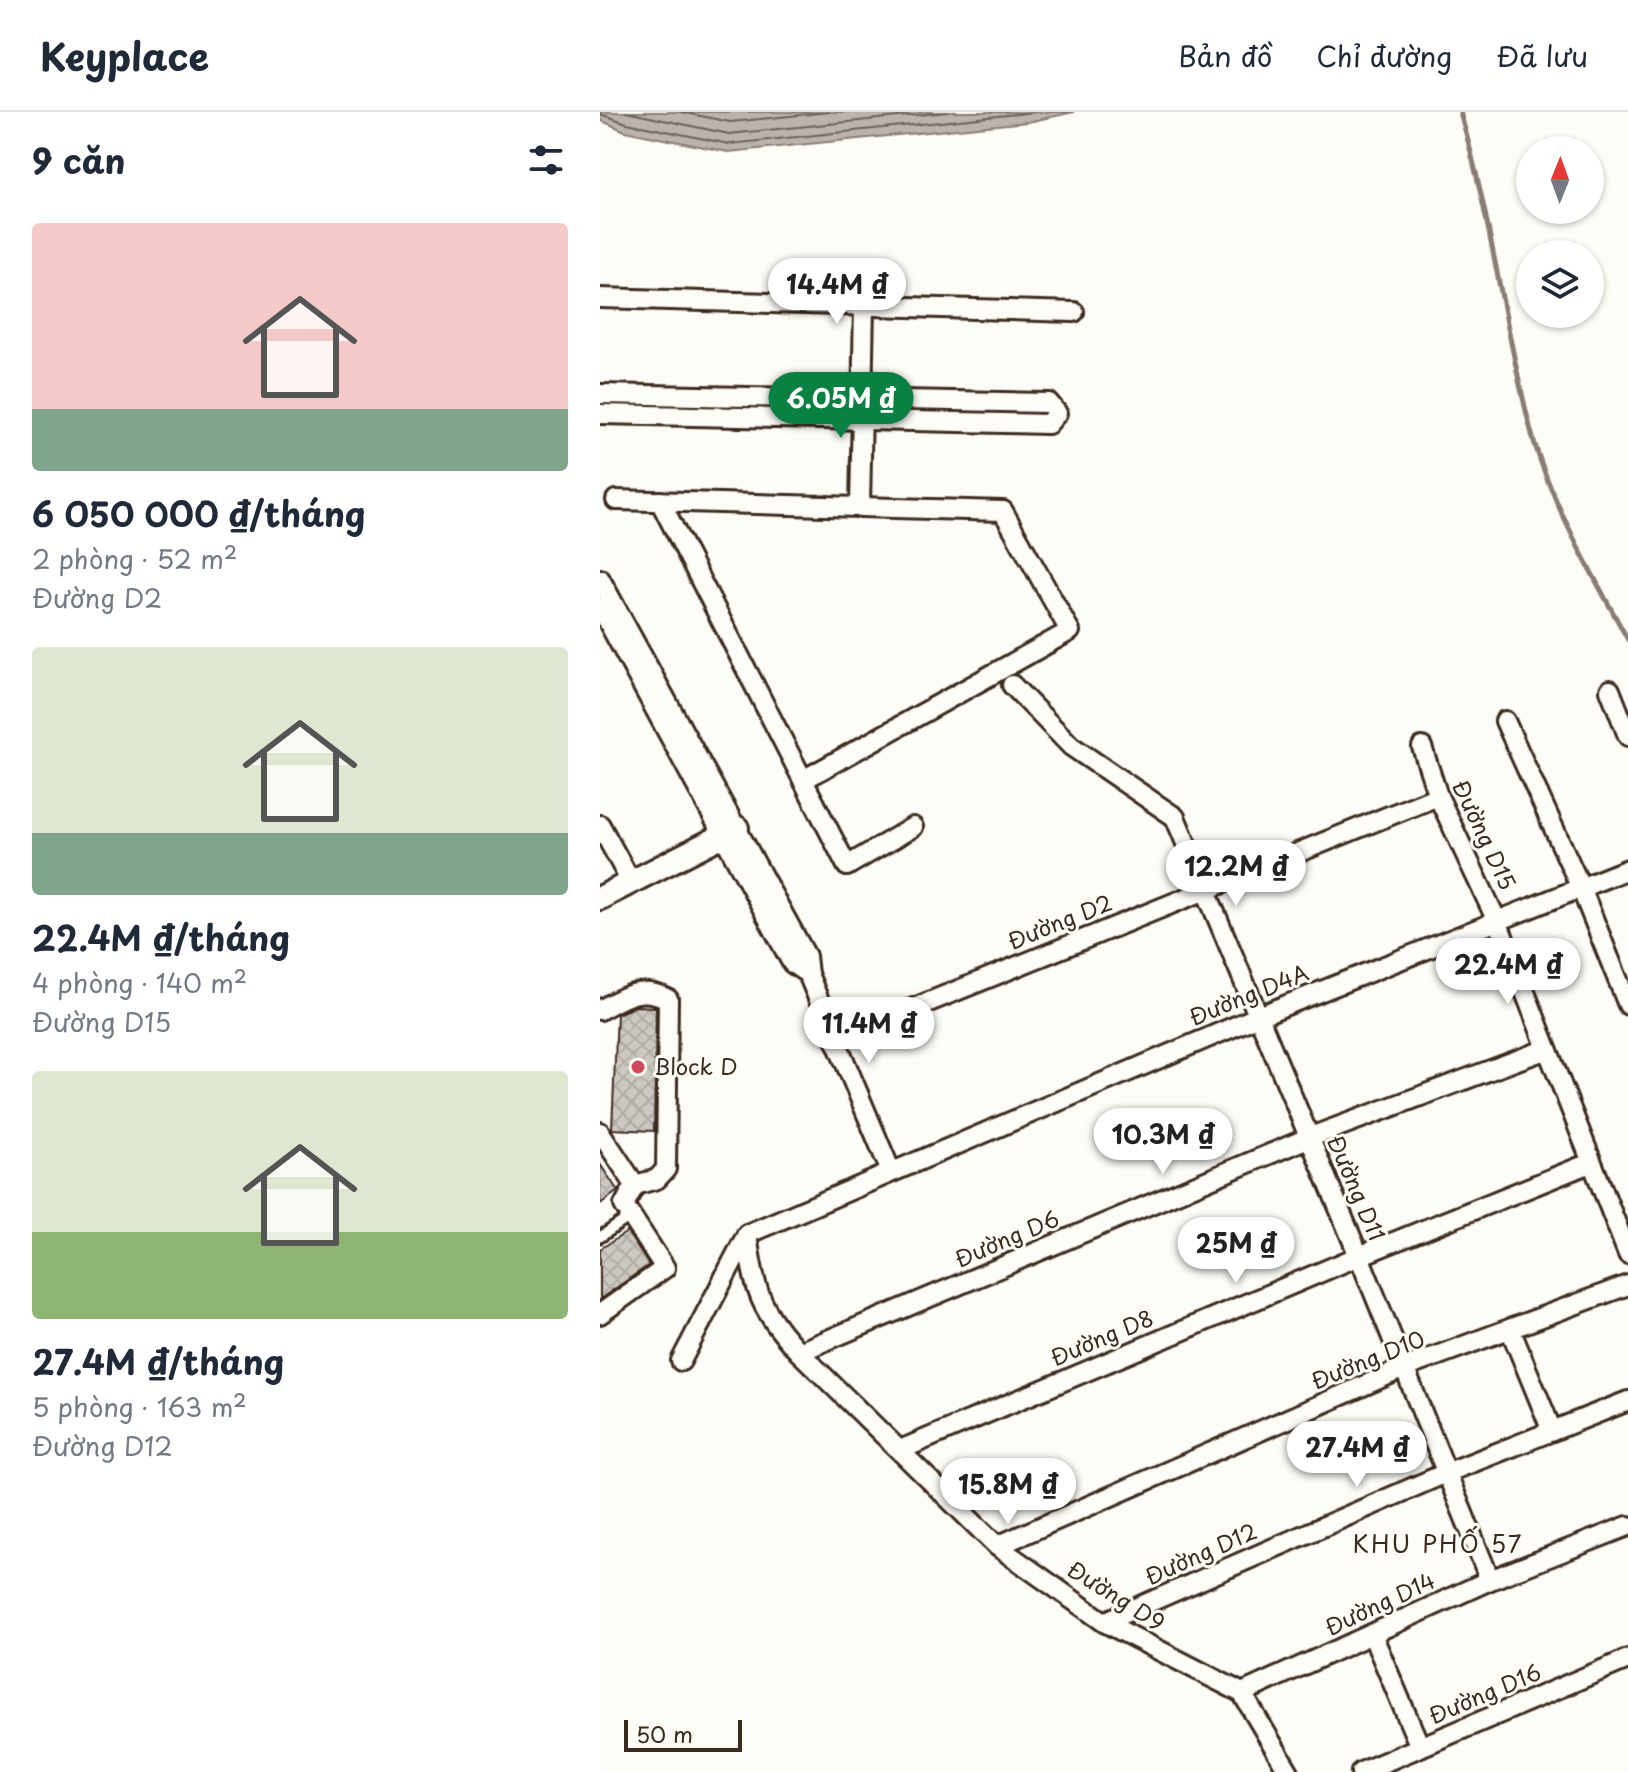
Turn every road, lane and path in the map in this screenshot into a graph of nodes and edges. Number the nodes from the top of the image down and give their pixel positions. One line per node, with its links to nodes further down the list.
1 (600, 298): 2 (street)
2 (864, 306): 3 (street); 5 (street)
3 (1074, 312)
4 (600, 394): 5 (street)
5 (862, 400): 7 (street); 7 (street)
6 (600, 414): 7 (street)
7 (862, 420): 10 (street)
8 (616, 500): 9 (street)
9 (660, 501): 10 (street); 18 (street)
10 (860, 507): 18 (street)
11 (600, 579): 22 (street)
12 (600, 607): 22 (street)
13 (1012, 685): 25 (street, Đường D11)
14 (1610, 690): 16 (street)
15 (1505, 721): 26 (street)
16 (1628, 736)
17 (1422, 747): 19 (street, Đường D15)
18 (803, 780): 21 (street)
19 (1438, 796): 25 (street, Đường D2); 28 (street, Đường D15)
20 (600, 825): 24 (street)
21 (913, 827)
22 (731, 831): 24 (street); 32 (street)
23 (1628, 869): 26 (street, Đường D4A)
24 (631, 882): 27 (street)
25 (1205, 888): 31 (street, Đường D11); 32 (street, Đường D2)
26 (1581, 888): 28 (street, Đường D4A); 29 (street)
27 (600, 898)
28 (1497, 921): 31 (street, Đường D4A); 33 (street, Đường D15)
29 (1628, 1005)
30 (600, 1010): 38 (street)
31 (1259, 1016): 35 (street, Đường D11); 37 (street, Đường D4A)
32 (835, 1040): 37 (street)
33 (1547, 1049): 35 (street, Đường D6); 36 (street, Đường D15)
34 (600, 1132): 38 (street)
35 (1308, 1138): 43 (street, Đường D11); 47 (street, Đường D6)
36 (1590, 1163): 42 (street, Đường D15); 43 (street, Đường D8)
37 (891, 1172): 40 (street, Đường D4A)
38 (635, 1185): 39 (street)
39 (631, 1216): 41 (lane); 45 (street)
40 (747, 1234): 47 (street, Đường D9); 48 (street)
41 (600, 1237)
42 (1628, 1254)
43 (1359, 1256): 49 (street, Đường D11); 52 (street, Đường D8)
44 (1628, 1285): 46 (street, Đường D10)
45 (600, 1314)
46 (1511, 1331): 49 (street, Đường D10); 51 (street)
47 (799, 1352): 52 (street, Đường D9)
48 (681, 1361)
49 (1404, 1368): 53 (street, Đường D11); 55 (street, Đường D10)
50 (1628, 1401): 51 (street, Đường D12)
51 (1552, 1431): 53 (street, Đường D12)
52 (900, 1450): 55 (street, Đường D9)
53 (1446, 1473): 56 (street, Đường D11); 57 (street, Đường D12)
54 (1628, 1526): 56 (street, Đường D14)
55 (997, 1546): 57 (street, Đường D9)
56 (1490, 1580): 58 (street, Đường D14)
57 (1104, 1622): 60 (street, Đường D9)
58 (1372, 1634): 60 (street, Đường D14); 61 (street)
59 (1628, 1659): 61 (street, Đường D16)
60 (1242, 1693): 62 (street)
61 (1420, 1747): 63 (street, Đường D16)
62 (1289, 1772)
63 (1361, 1772)

